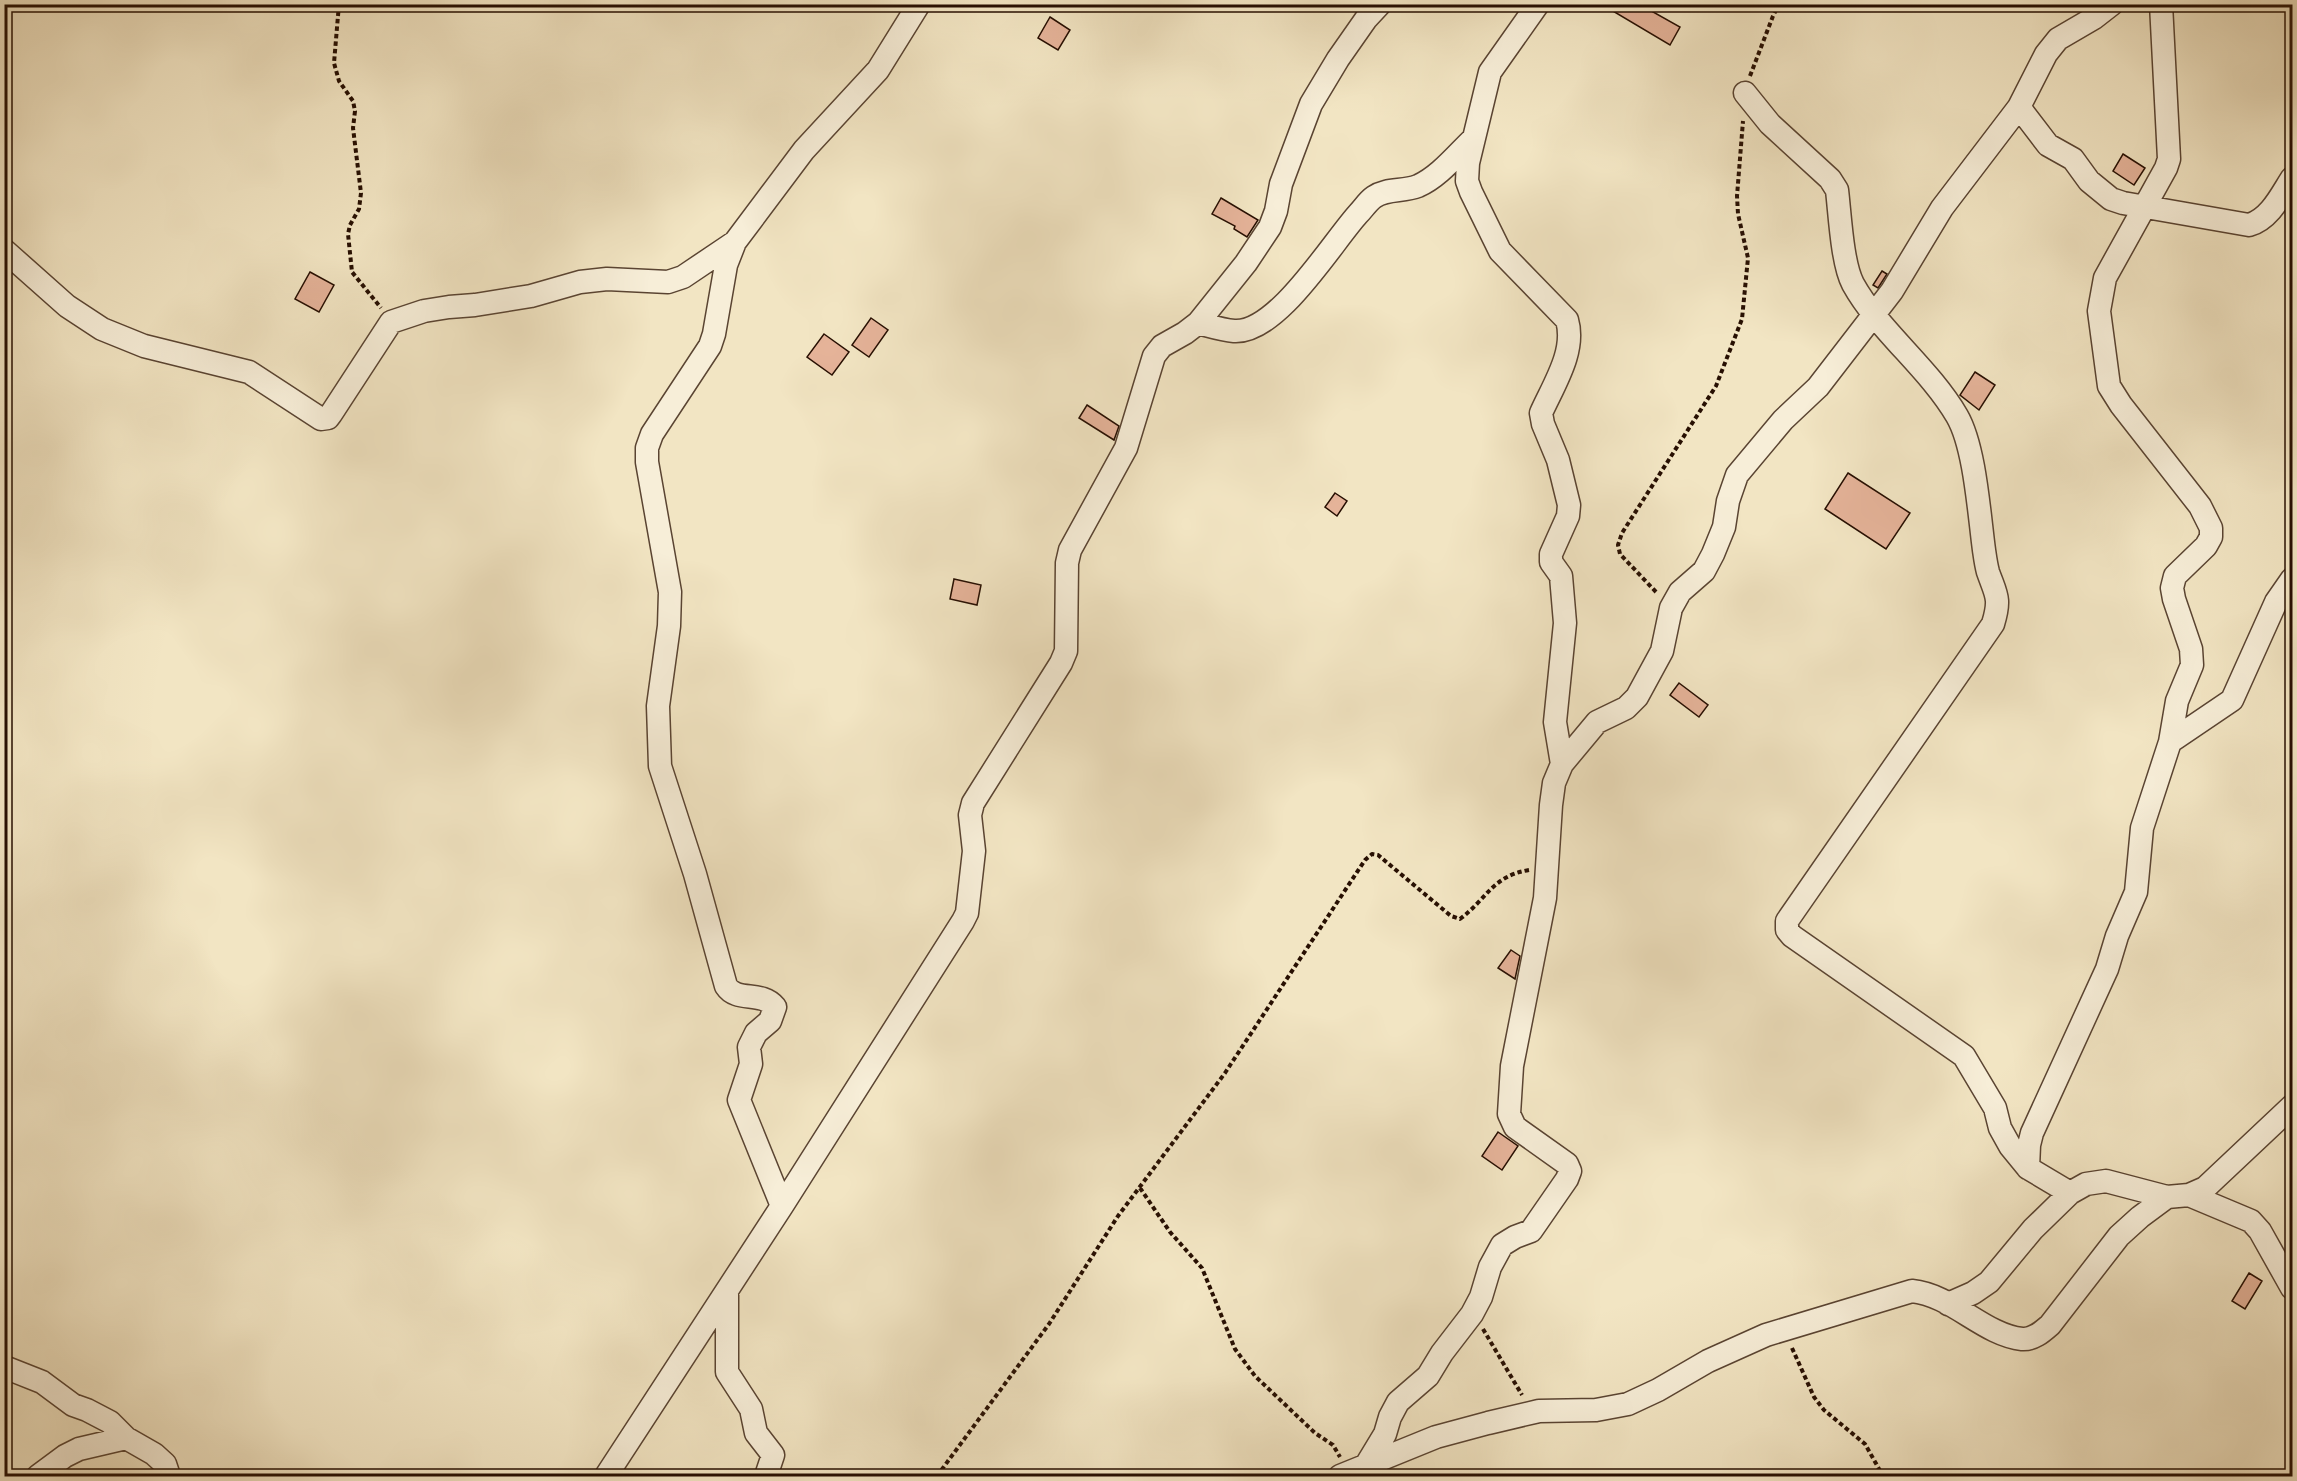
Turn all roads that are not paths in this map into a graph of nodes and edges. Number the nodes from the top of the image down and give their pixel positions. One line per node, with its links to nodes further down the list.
1 (919, 4): 11 (street)
2 (1380, 4): 14 (street)
3 (1538, 4): 8 (street)
4 (2112, 4): 7 (street)
5 (2162, 4): 10 (street)
6 (1745, 93): 13 (street)
7 (2019, 106): 10 (street); 13 (street)
8 (1474, 138): 14 (street); 17 (street)
9 (2292, 178): 10 (street)
10 (2145, 206): 16 (street)
11 (735, 242): 12 (street); 22 (street)
12 (4, 250)
13 (1874, 313): 17 (street); 19 (street)
14 (1198, 323): 22 (street)
15 (2292, 579): 16 (street)
16 (2170, 742): 19 (street)
17 (1562, 764): 28 (street)
18 (2292, 1106): 21 (street)
19 (2028, 1168): 20 (street)
20 (2070, 1193): 21 (street); 25 (street)
21 (2178, 1196): 23 (street); 25 (street)
22 (782, 1206): 24 (street)
23 (2292, 1288)
24 (727, 1291): 31 (street); 32 (street)
25 (1948, 1304): 28 (street)
26 (4, 1367): 27 (street)
27 (126, 1438): 29 (street); 30 (street)
28 (1353, 1474)
29 (38, 1476)
30 (169, 1476)
31 (606, 1476)
32 (766, 1476)

